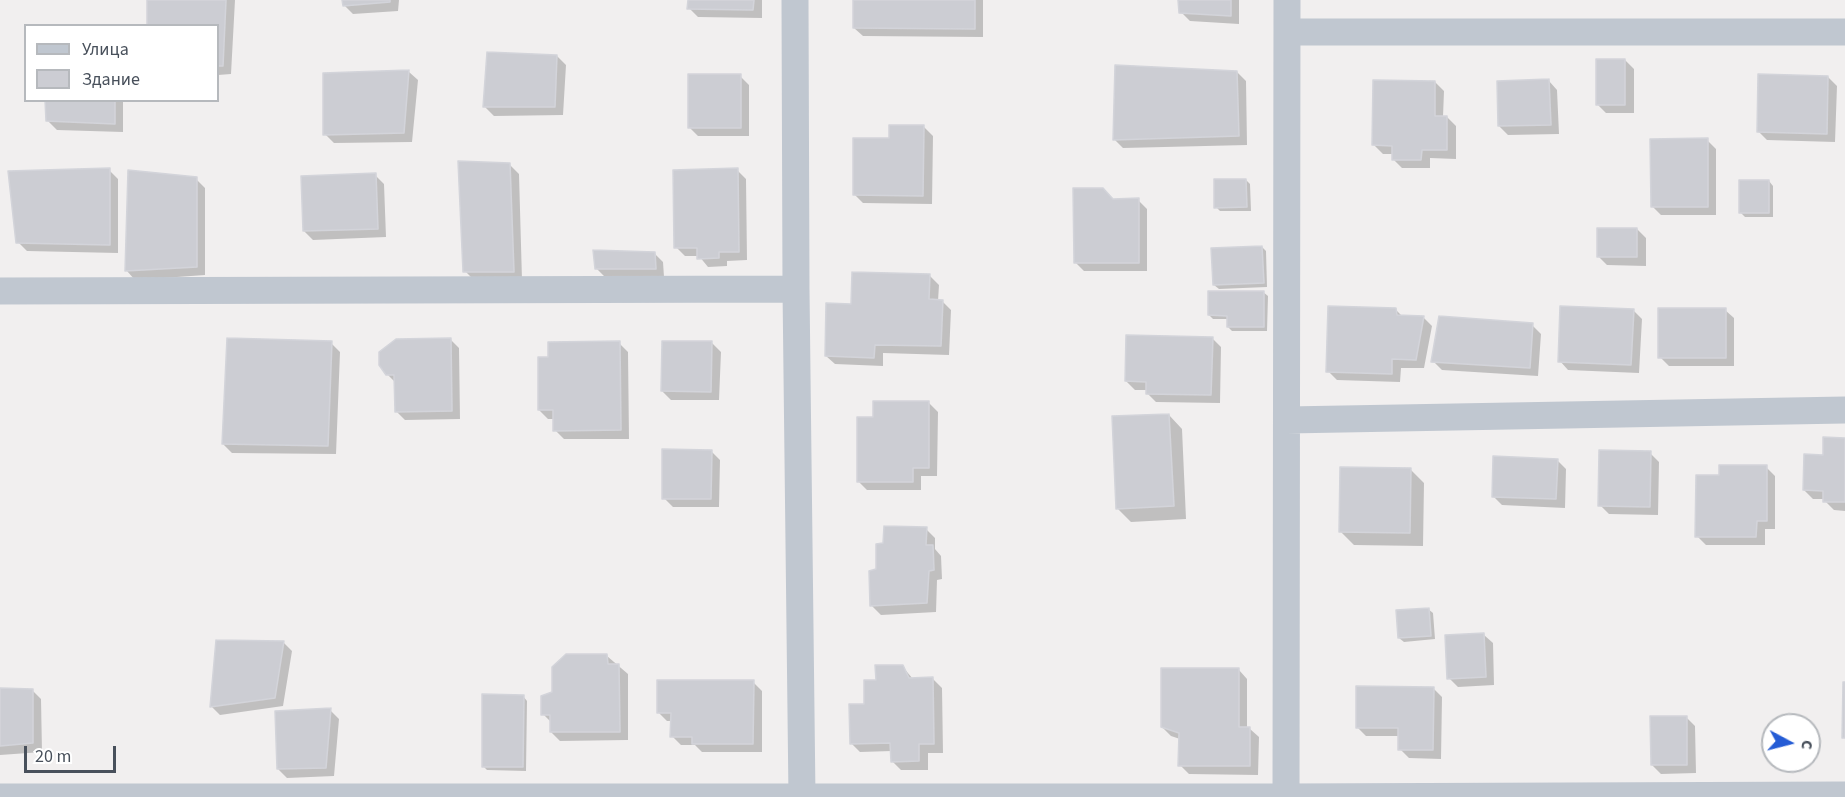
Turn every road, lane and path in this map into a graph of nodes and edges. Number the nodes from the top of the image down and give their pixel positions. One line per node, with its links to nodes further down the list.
1 (795, 0): 5 (street)
2 (1287, 0): 3 (street)
3 (1287, 32): 4 (street); 8 (street)
4 (1845, 32)
5 (796, 289): 6 (street); 10 (street)
6 (0, 291)
7 (1845, 410): 8 (street)
8 (1287, 420): 12 (street)
9 (1845, 795): 12 (street)
10 (802, 796): 11 (street); 12 (street)
11 (0, 797)
12 (1286, 797)

